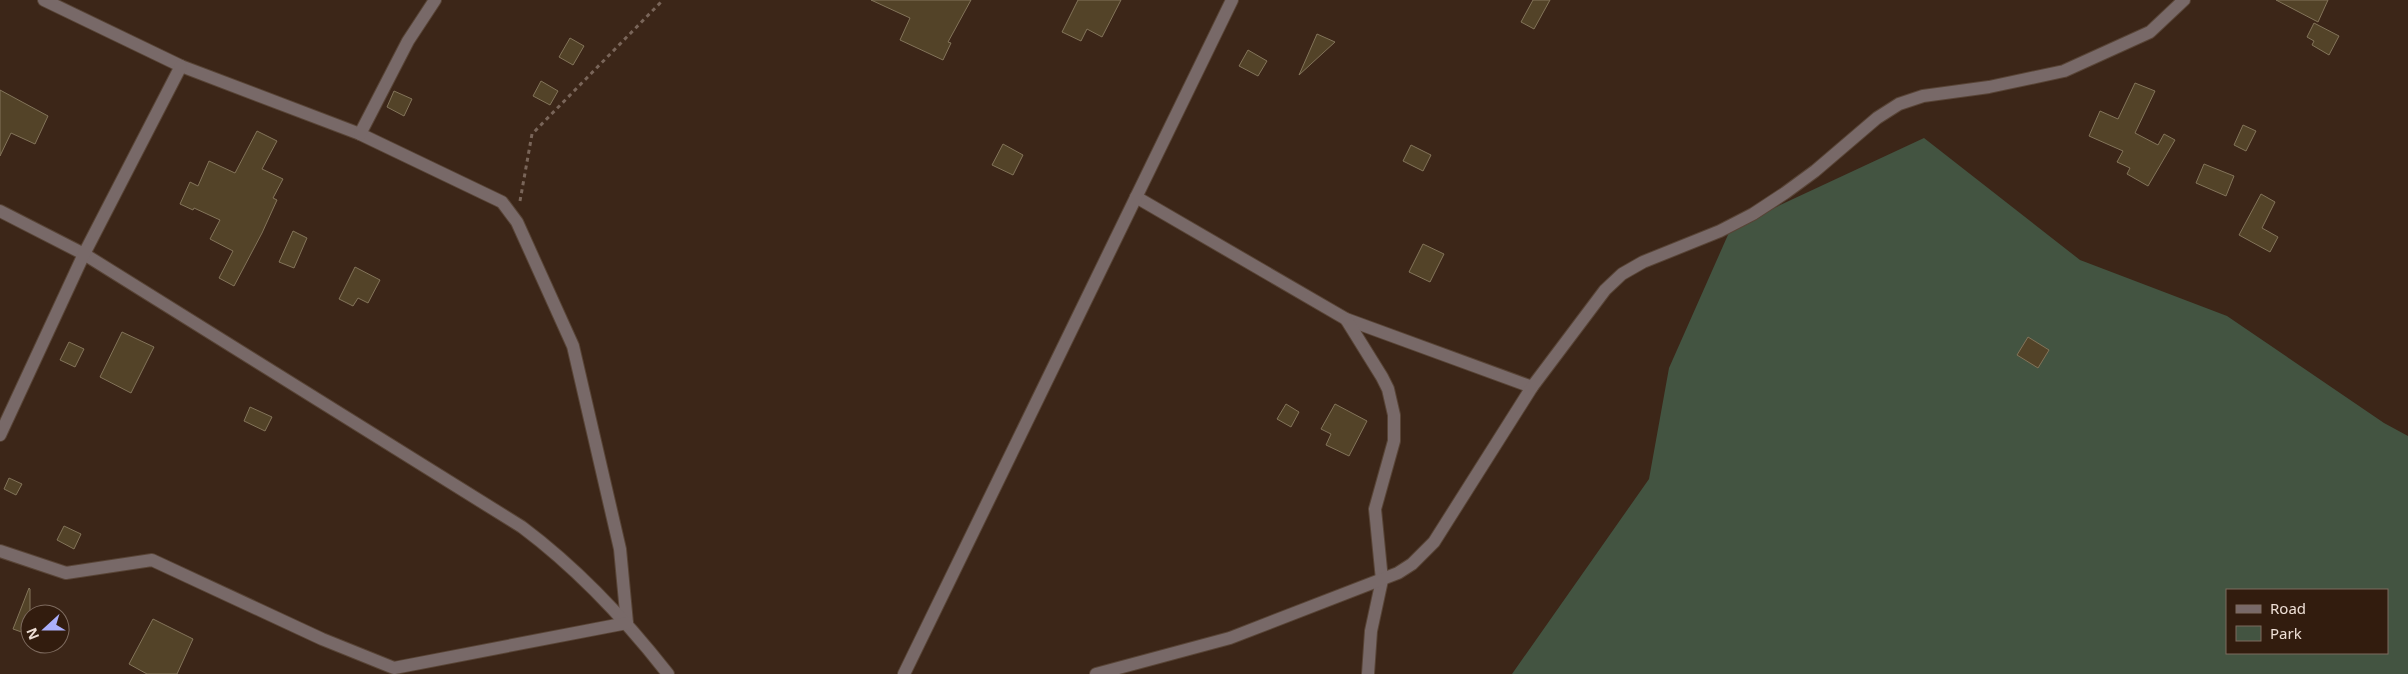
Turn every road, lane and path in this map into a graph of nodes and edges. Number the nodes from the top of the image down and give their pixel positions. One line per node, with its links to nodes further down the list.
1 (44, 0): 6 (street)
2 (435, 0): 7 (street)
3 (663, 0): 10 (path)
4 (1232, 0): 8 (street)
5 (2184, 0): 13 (street)
6 (181, 66): 7 (street); 11 (street)
7 (360, 134): 10 (street)
8 (1136, 197): 12 (street); 19 (street)
9 (0, 211): 11 (street)
10 (517, 222): 17 (street)
11 (84, 254): 14 (street); 17 (street)
12 (1346, 319): 13 (street); 16 (street)
13 (1532, 387): 16 (street)
14 (0, 435)
15 (0, 551): 17 (street)
16 (1382, 580): 20 (street); 21 (street)
17 (627, 623): 18 (street)
18 (668, 674)
19 (904, 674)
20 (1096, 674)
21 (1368, 674)

